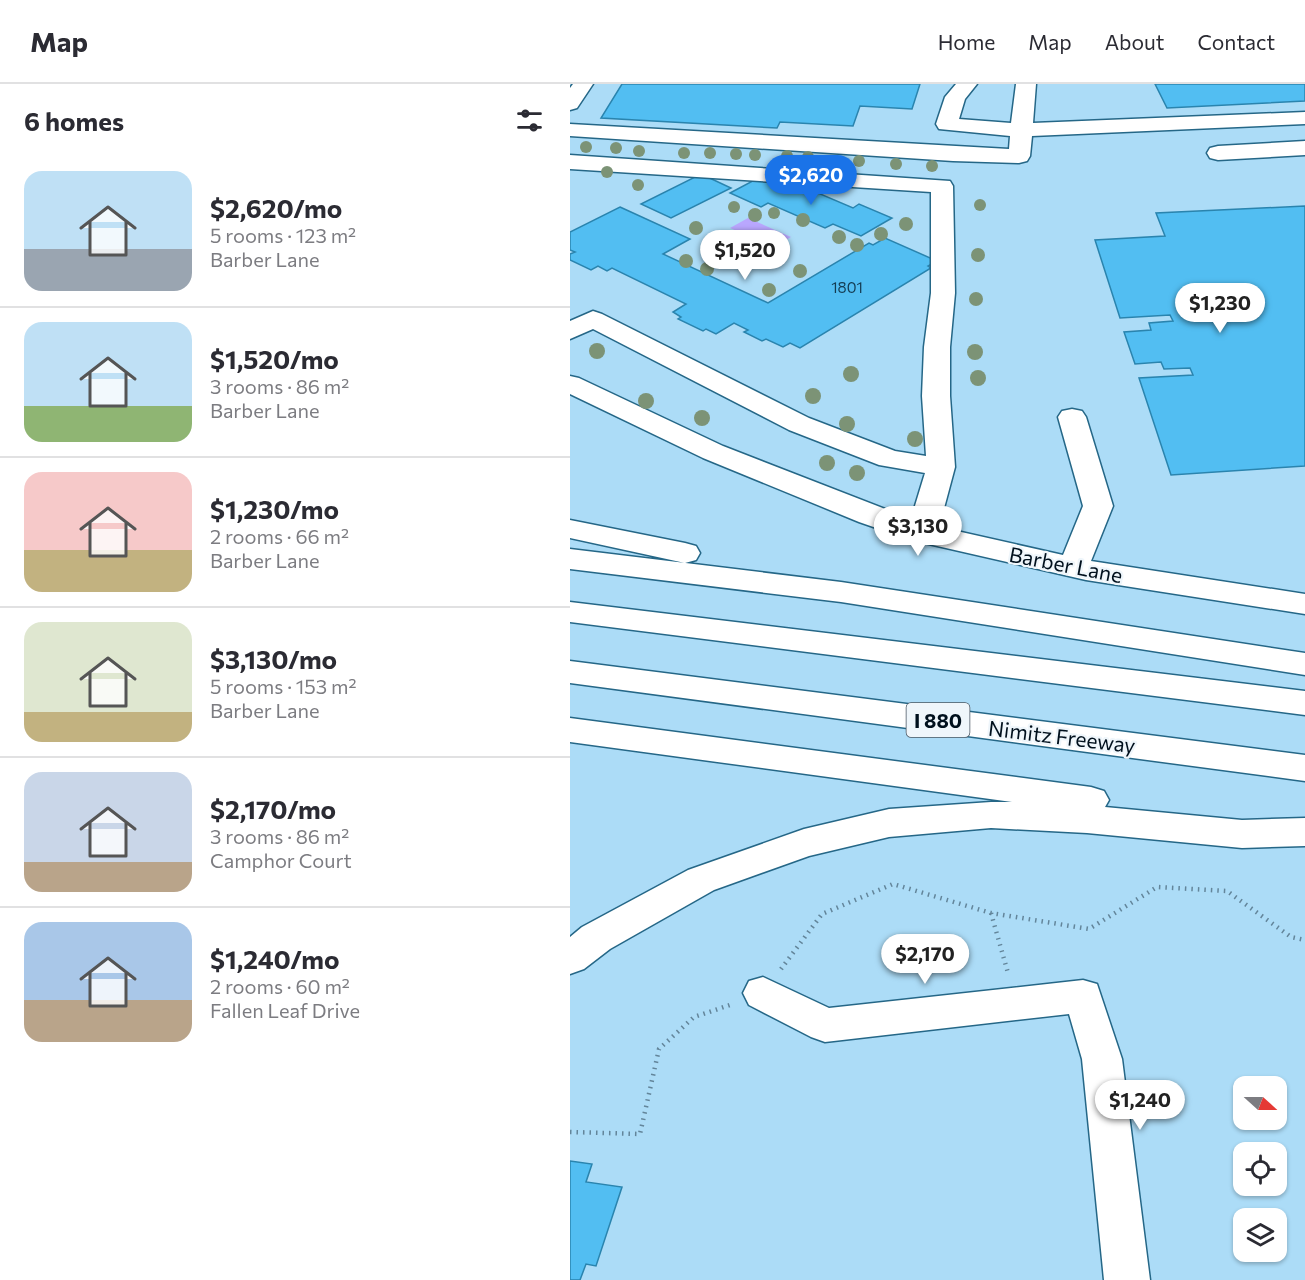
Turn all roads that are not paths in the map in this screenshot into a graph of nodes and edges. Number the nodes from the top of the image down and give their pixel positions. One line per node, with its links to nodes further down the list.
1 (583, 84): 4 (main road)
2 (967, 84): 7 (main road)
3 (1026, 84): 7 (main road)
4 (570, 104)
5 (1305, 118): 7 (main road)
6 (570, 130): 7 (main road)
7 (1021, 130)
8 (1305, 148): 9 (main road)
9 (1218, 153)
10 (570, 162): 15 (main road)
11 (570, 302): 12 (main road)
12 (581, 325): 15 (main road)
13 (570, 384): 17 (main road, Barber Lane)
14 (1072, 417): 19 (main road)
15 (941, 467): 17 (main road)
16 (570, 529): 20 (main road)
17 (922, 533): 19 (main road, Barber Lane)
18 (570, 559): 20 (main road)
19 (1073, 567): 21 (main road, Barber Lane)
20 (840, 592): 23 (main road)
21 (1305, 604)
22 (570, 612): 25 (main road)
23 (1305, 664)
24 (570, 672): 27 (main road, Nimitz Freeway / I 880)
25 (1305, 703)
26 (570, 730): 28 (main road)
27 (1305, 768)
28 (1305, 832): 29 (main road)
29 (570, 958)
30 (764, 993): 31 (main road)
31 (1127, 1280)

